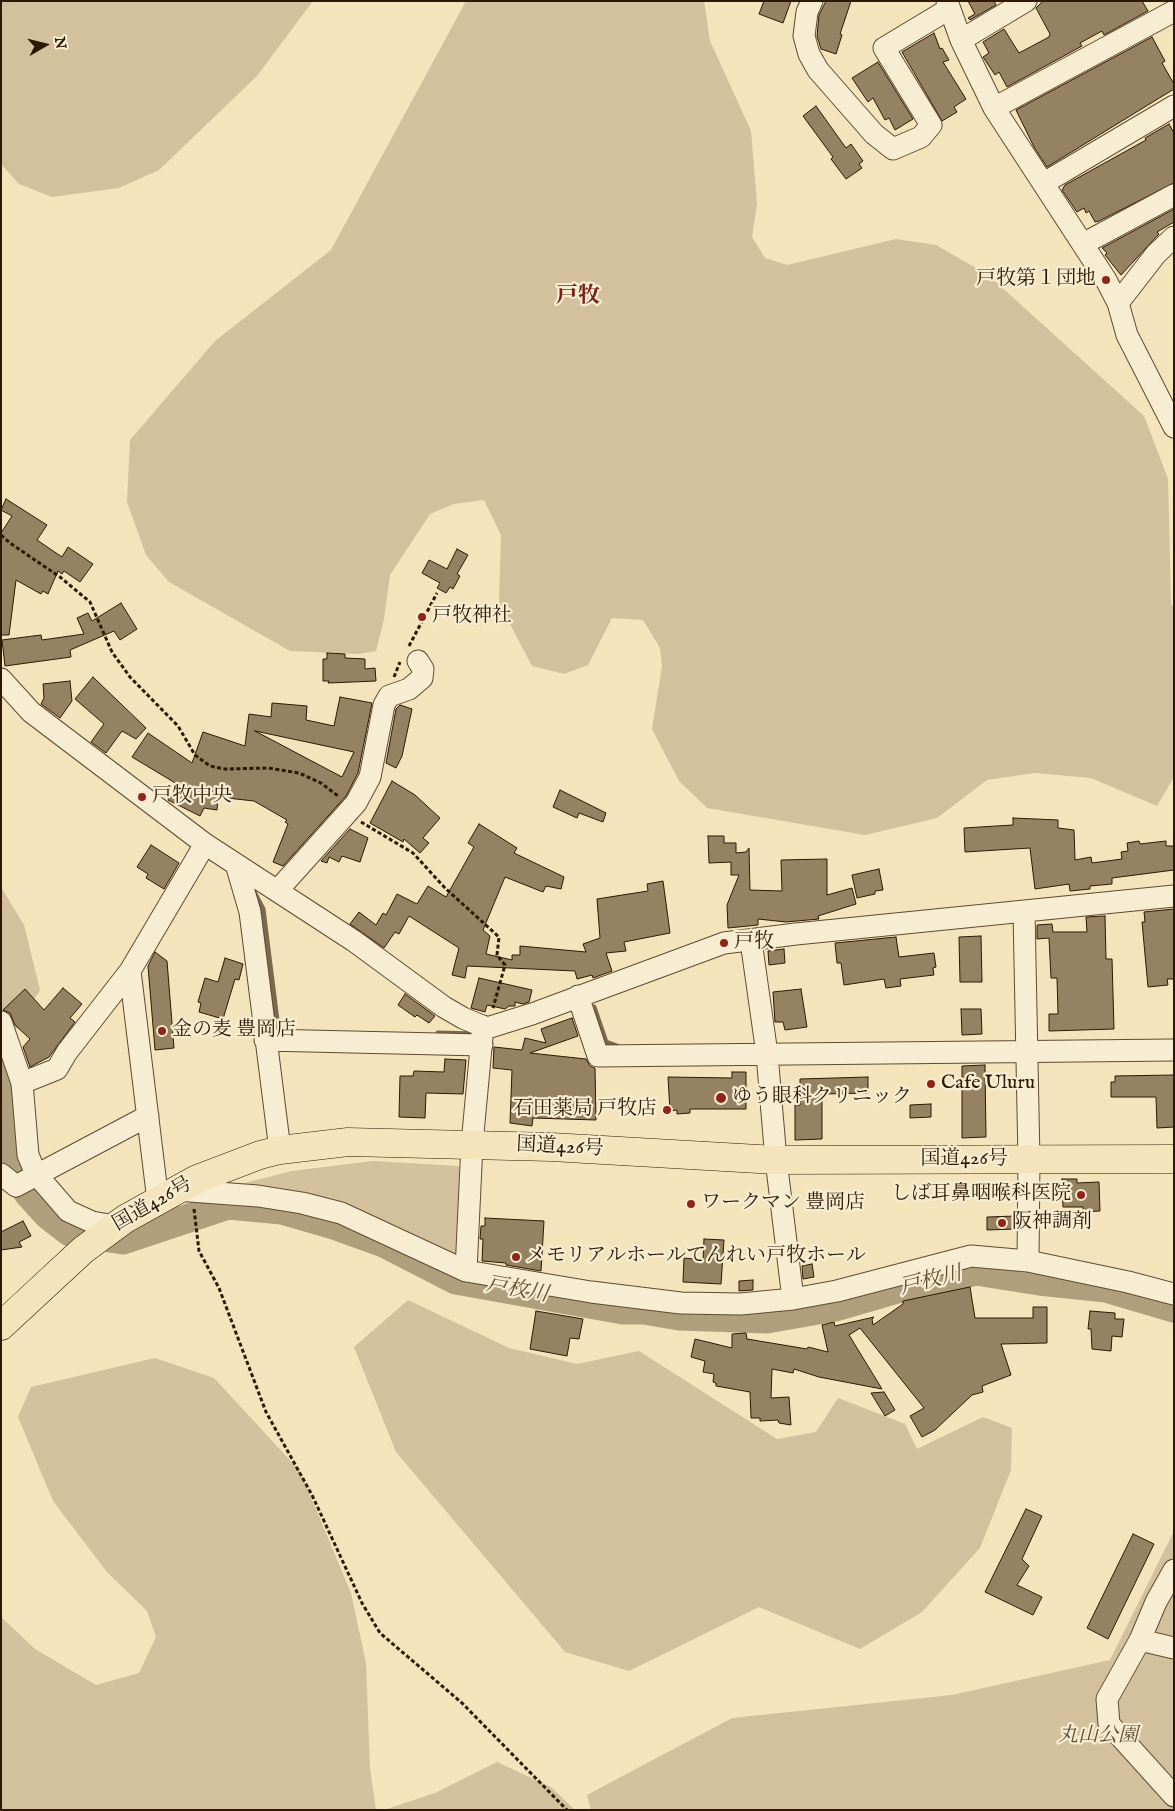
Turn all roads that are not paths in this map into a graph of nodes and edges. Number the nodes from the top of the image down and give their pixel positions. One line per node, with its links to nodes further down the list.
1 (812, 1): 3 (street)
2 (1026, 1): 5 (street)
3 (948, 5): 5 (street)
4 (1174, 10): 7 (street)
5 (961, 40): 7 (street)
6 (1174, 106): 8 (street)
7 (994, 108): 8 (street)
8 (1044, 183): 11 (street)
9 (1174, 195): 11 (street)
10 (1174, 237): 12 (street)
11 (1083, 244): 12 (street)
12 (1118, 304): 13 (street)
13 (1174, 427)
14 (408, 658): 18 (street)
15 (2, 682): 16 (street)
16 (205, 844): 17 (street); 22 (street)
17 (236, 864): 18 (street); 26 (street)
18 (277, 891): 25 (street)
19 (1174, 896): 20 (street)
20 (1024, 910): 21 (street); 28 (street)
21 (751, 941): 23 (street); 29 (street)
22 (130, 971): 30 (street); 31 (street)
23 (578, 996): 25 (street); 29 (street)
24 (1, 1022): 30 (street)
25 (484, 1033): 26 (street); 32 (street)
26 (265, 1040): 33 (street)
27 (1174, 1050): 28 (street)
28 (1026, 1052): 29 (street); 36 (street)
29 (767, 1054): 35 (street)
30 (22, 1083): 38 (street)
31 (148, 1116): 38 (street); 39 (street)
32 (472, 1144): 33 (highway, 国道426号); 35 (highway, 国道426号); 42 (street)
33 (280, 1150): 39 (highway, 国道426号)
34 (1174, 1159): 36 (highway, 国道426号)
35 (776, 1160): 36 (highway, 国道426号); 44 (street)
36 (1029, 1160): 41 (street)
37 (1, 1174): 38 (street)
38 (36, 1174): 40 (street)
39 (175, 1194): 40 (highway, 国道426号); 42 (street)
40 (110, 1229): 45 (highway, 国道426号)
41 (1028, 1262): 43 (street); 44 (street)
42 (466, 1271): 44 (street)
43 (1174, 1294)
44 (793, 1299)
45 (1, 1326)
46 (1174, 1570): 47 (street)
47 (1140, 1640): 48 (street); 49 (street)
48 (1174, 1648)
49 (1174, 1796)

